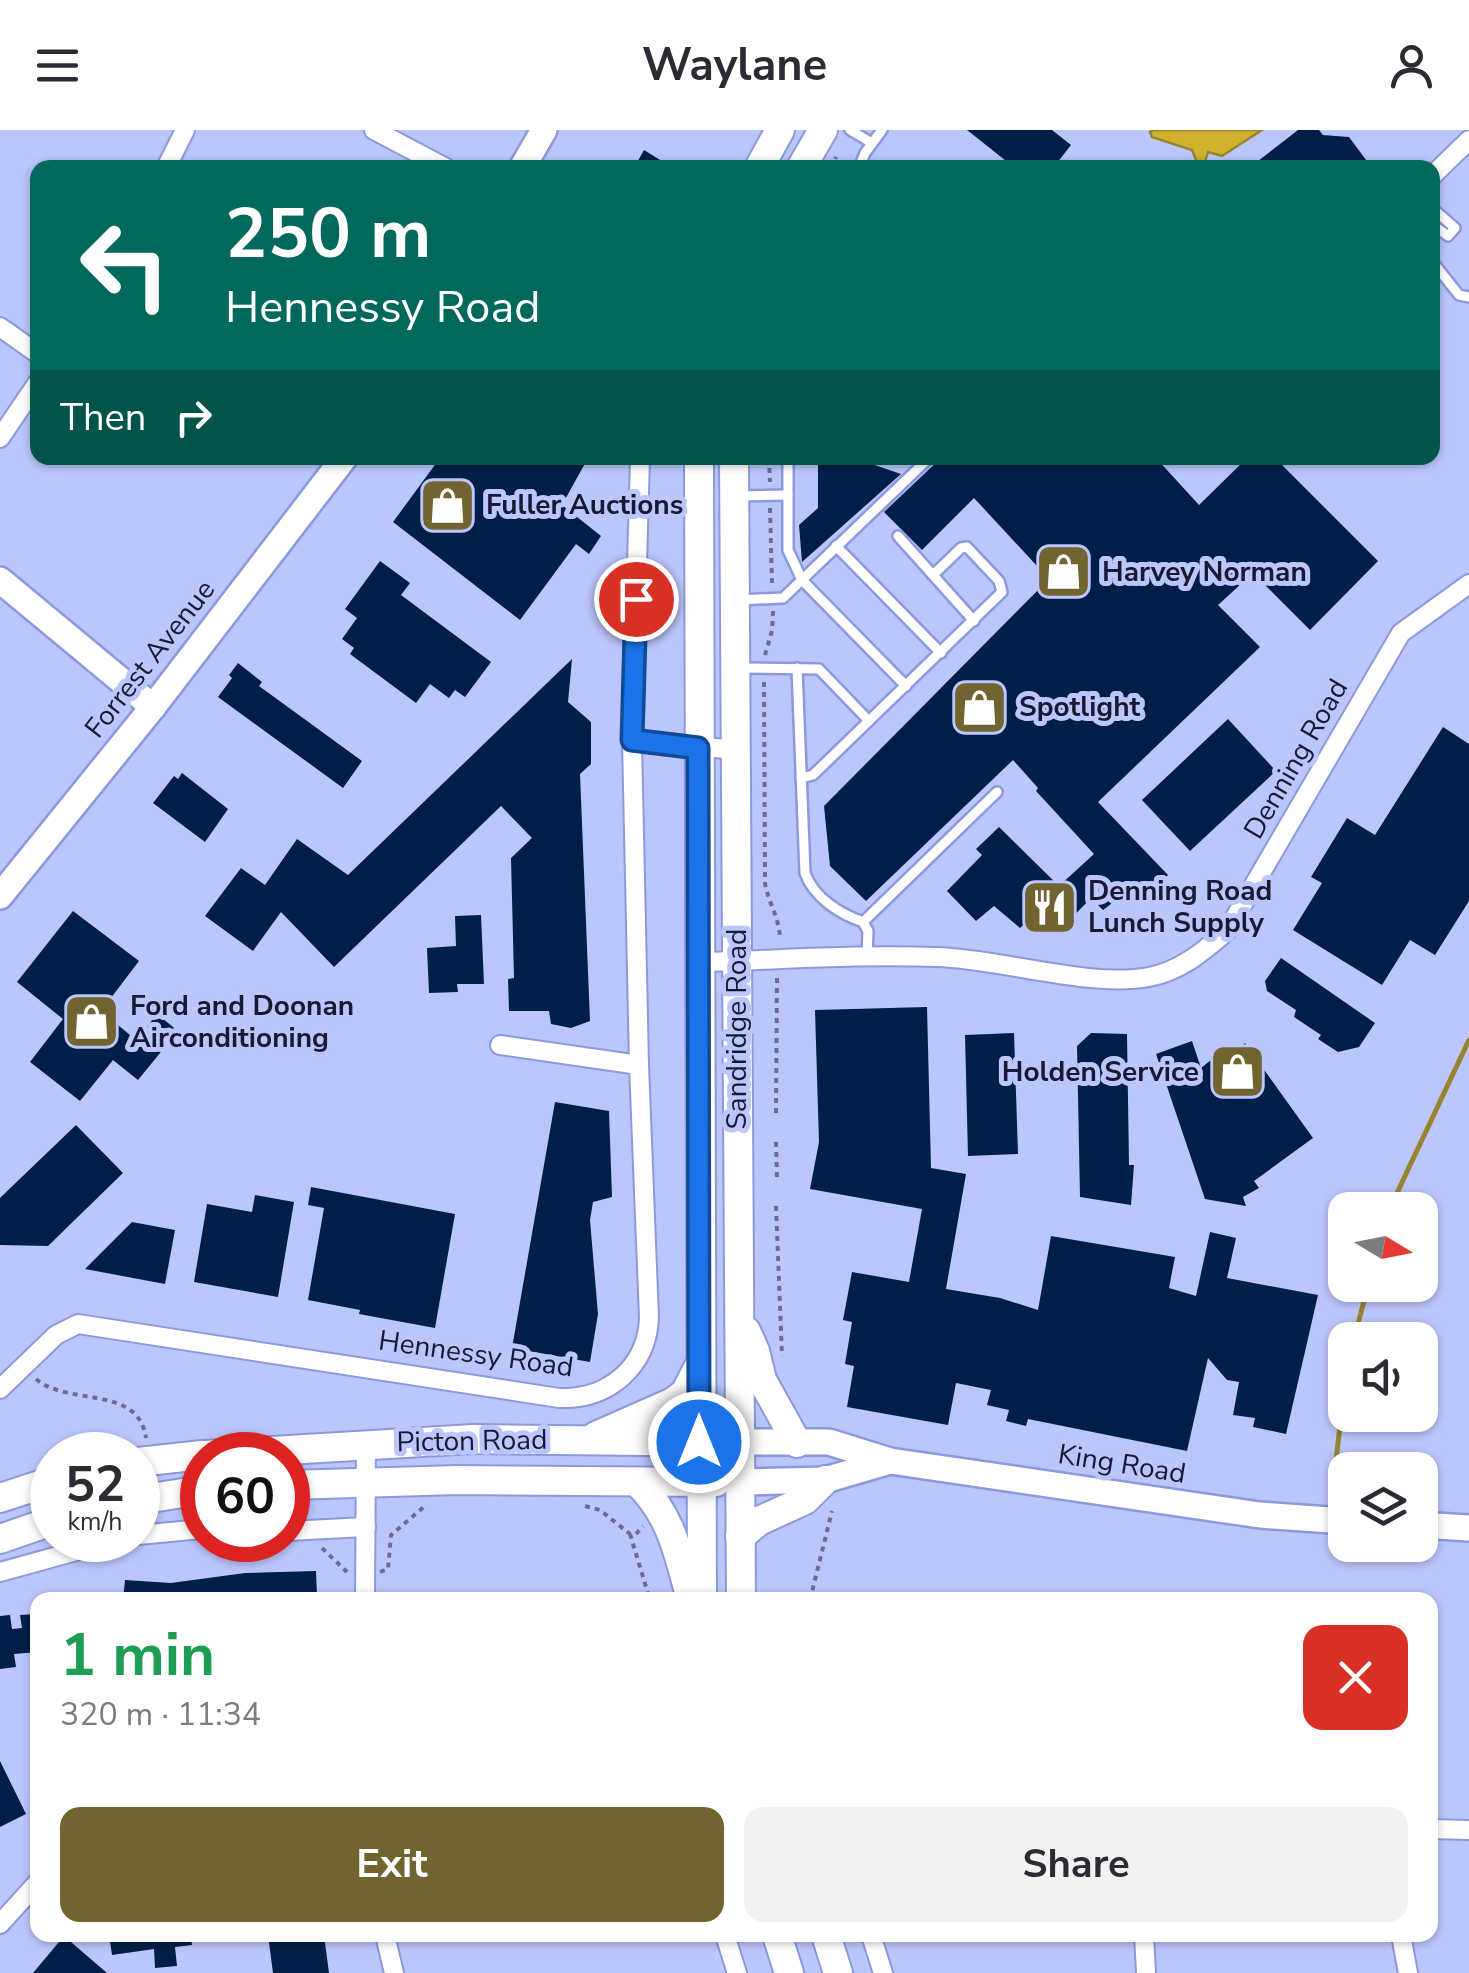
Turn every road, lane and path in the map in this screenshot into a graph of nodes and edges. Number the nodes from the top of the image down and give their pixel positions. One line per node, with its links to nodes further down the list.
1 (185, 130): 10 (street)
2 (374, 130): 11 (street)
3 (544, 130): 12 (street)
4 (780, 130): 13 (main road)
5 (822, 130): 14 (main road)
6 (850, 130): 9 (lane)
7 (882, 130): 9 (lane)
8 (1469, 140): 16 (street)
9 (872, 143): 15 (lane)
10 (170, 160)
11 (431, 160)
12 (527, 160)
13 (764, 160)
14 (805, 160)
15 (863, 160)
16 (1440, 168)
17 (1440, 215): 18 (lane)
18 (1440, 230)
19 (1440, 271): 20 (lane)
20 (1469, 297)
21 (0, 327): 22 (street)
22 (30, 348)
23 (30, 394): 24 (street)
24 (0, 438)
25 (339, 465): 52 (street, Forrest Avenue)
26 (640, 465): 54 (street, Hennessy Road)
27 (698, 465): 55 (main road, Sandridge Road)
28 (734, 465): 34 (main road, Sandridge Road)
29 (769, 465): 32 (path)
30 (788, 465): 33 (lane)
31 (919, 465): 37 (lane)
32 (770, 482)
33 (788, 495): 34 (lane); 40 (lane)
34 (734, 496): 43 (main road, Sandridge Road)
35 (770, 506): 42 (path)
36 (898, 536): 38 (lane)
37 (836, 546): 40 (lane); 46 (lane)
38 (933, 575): 45 (lane); 45 (lane)
39 (0, 580): 52 (street)
40 (802, 580): 43 (lane); 51 (lane)
41 (1469, 584): 62 (street, Denning Road)
42 (773, 588)
43 (735, 600): 48 (main road, Sandridge Road)
44 (773, 611): 47 (path)
45 (974, 621): 46 (lane)
46 (941, 653): 51 (lane)
47 (764, 655)
48 (735, 668): 49 (lane); 56 (main road, Sandridge Road)
49 (797, 668): 53 (lane); 57 (lane)
50 (764, 682): 61 (path)
51 (906, 686): 53 (lane)
52 (152, 706): 59 (street, Forrest Avenue)
53 (869, 722): 57 (lane)
54 (632, 740): 55 (street); 67 (street, Hennessy Road)
55 (698, 748): 56 (street); 63 (main road, Sandridge Road)
56 (736, 750): 64 (main road, Sandridge Road)
57 (801, 778): 60 (lane)
58 (997, 792): 60 (lane)
59 (0, 896)
60 (863, 922): 62 (lane)
61 (780, 937)
62 (867, 958): 64 (street, Denning Road)
63 (700, 962): 64 (street, Denning Road); 74 (main road, Sandridge Road)
64 (738, 962): 72 (main road, Sandridge Road)
65 (777, 978): 68 (path)
66 (500, 1045): 67 (street)
67 (639, 1066): 76 (street, Hennessy Road)
68 (776, 1114)
69 (776, 1142): 70 (path)
70 (776, 1179)
71 (776, 1206): 73 (path)
72 (739, 1316): 80 (main road, Sandridge Road); 82 (main road)
73 (782, 1362)
74 (699, 1366): 78 (main road); 79 (main road, Sandridge Road)
75 (32, 1376): 77 (path)
76 (0, 1389)
77 (143, 1432)
78 (586, 1440): 79 (main road, Picton Road); 81 (main road, Picton Road)
79 (699, 1442): 80 (main road, Picton Road); 88 (main road, Sandridge Road)
80 (740, 1442): 82 (street, King Road); 89 (main road, Sandridge Road)
81 (366, 1443): 83 (main road, Picton Road); 86 (street)
82 (797, 1443): 84 (street, King Road)
83 (310, 1447)
84 (890, 1462): 85 (street, King Road); 96 (street, King Road)
85 (826, 1480): 89 (street, King Road); 104 (main road)
86 (368, 1481): 87 (main road, Picton Road); 90 (main road, Picton Road); 99 (street)
87 (638, 1482): 88 (main road, Picton Road); 113 (main road)
88 (699, 1482): 89 (main road, Picton Road); 114 (main road, Sandridge Road)
89 (739, 1482): 104 (main road, Sandridge Road)
90 (310, 1484)
91 (30, 1488): 92 (main road)
92 (0, 1498)
93 (427, 1504): 110 (path)
94 (582, 1505): 103 (path)
95 (832, 1511): 116 (path)
96 (1328, 1521)
97 (644, 1524): 103 (path)
98 (1438, 1526): 100 (street)
99 (366, 1527): 102 (street); 111 (street)
100 (1469, 1528)
101 (30, 1529): 105 (main road)
102 (310, 1530)
103 (630, 1534): 112 (path)
104 (740, 1537): 115 (main road, Sandridge Road)
105 (0, 1539)
106 (315, 1545): 109 (path)
107 (36, 1562): 108 (street)
108 (0, 1572)
109 (352, 1572)
110 (378, 1572)
111 (365, 1592)
112 (648, 1592)
113 (689, 1592)
114 (702, 1592)
115 (741, 1592)
116 (812, 1592)
117 (1438, 1829): 118 (street)
118 (1469, 1830)
119 (30, 1891): 120 (street)
120 (0, 1924)
121 (387, 1942): 128 (street)
122 (727, 1942): 129 (street)
123 (779, 1942): 130 (main road)
124 (828, 1942): 131 (main road)
125 (873, 1942): 132 (street)
126 (1144, 1942): 133 (street)
127 (1403, 1942): 134 (street)
128 (394, 1973)
129 (737, 1973)
130 (789, 1973)
131 (838, 1973)
132 (883, 1973)
133 (1146, 1973)
134 (1408, 1973)

